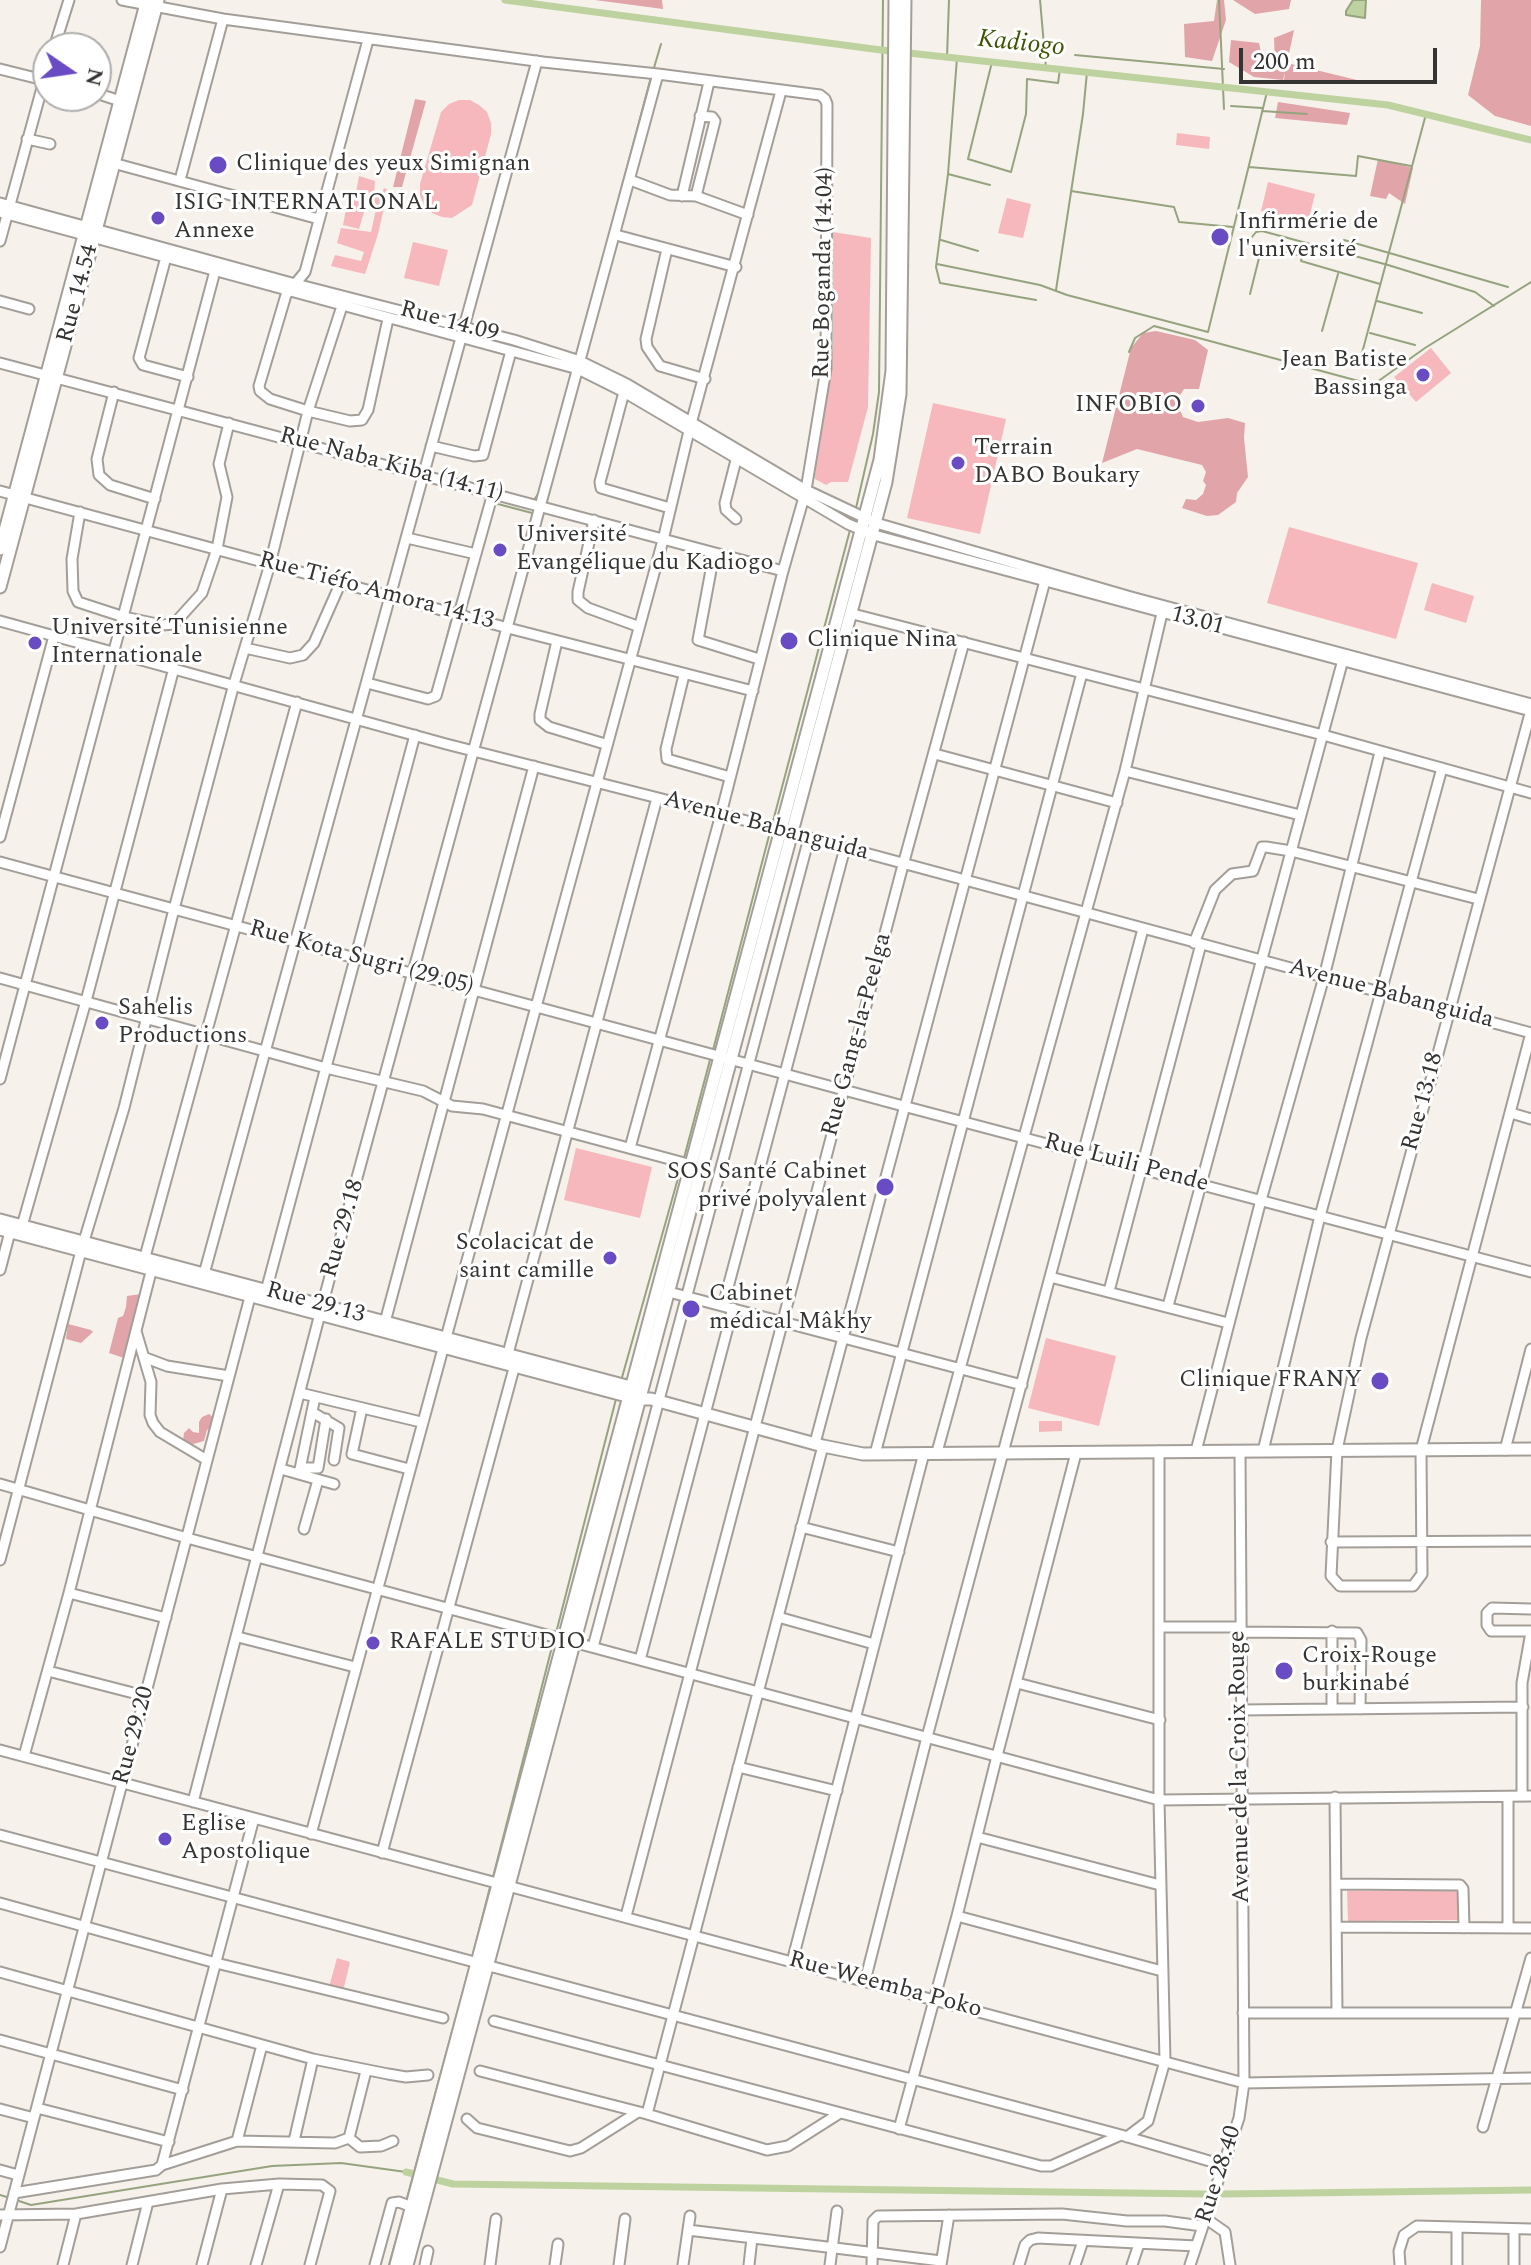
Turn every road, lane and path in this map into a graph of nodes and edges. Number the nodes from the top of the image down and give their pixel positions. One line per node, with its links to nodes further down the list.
1 (69, 0): 7 (street)
2 (122, 0): 5 (street)
3 (895, 0): 8 (main road)
4 (905, 0): 8 (main road)
5 (152, 2): 6 (street); 17 (main road); 22 (main road, Rue 14.54)
6 (223, 19): 9 (street); 23 (street)
7 (59, 32)
8 (899, 36): 70 (main road)
9 (368, 40): 10 (street); 29 (street)
10 (537, 61): 12 (street); 42 (street)
11 (0, 69): 13 (street)
12 (658, 74): 14 (street); 24 (street, Rue 29.18)
13 (32, 77)
14 (709, 82): 15 (street); 19 (street)
15 (781, 91): 28 (street); 62 (street, Rue Boganda (14.04))
16 (112, 98): 17 (street)
17 (120, 101): 30 (main road)
18 (36, 112): 20 (street)
19 (700, 116): 25 (street); 26 (street)
20 (27, 139): 21 (street); 27 (street)
21 (50, 144)
22 (113, 163): 23 (street); 30 (main road, Rue 14.54)
23 (180, 180): 29 (street)
24 (630, 180): 25 (street); 31 (street, Rue 29.18)
25 (682, 196): 26 (street)
26 (696, 196): 28 (street)
27 (4, 208): 30 (street, Rue 14.09); 32 (street)
28 (748, 215): 35 (street)
29 (319, 219): 37 (street)
30 (90, 232): 34 (street, Rue 14.09); 37 (street, Rue 14.09); 47 (main road, Rue 14.54)
31 (616, 235): 33 (street); 46 (street, Rue 29.18)
32 (0, 241)
33 (667, 249): 35 (street); 49 (street)
34 (166, 257): 36 (street, Rue 14.09); 48 (street)
35 (736, 267): 49 (street)
36 (215, 271): 37 (street, Rue 14.09); 48 (street)
37 (292, 287): 39 (street, Rue 14.09); 53 (street)
38 (0, 301): 40 (street)
39 (343, 301): 41 (street, Rue 14.09); 42 (street, Rue 14.09); 53 (street)
40 (29, 309)
41 (388, 319): 43 (street, Rue 14.09); 53 (street)
42 (463, 327): 43 (street); 46 (street, Rue 14.09)
43 (461, 338): 44 (street, Rue 14.09); 57 (street)
44 (511, 351): 46 (street, Rue 14.09); 57 (street)
45 (0, 363): 47 (street, Rue Naba Kiba (14.11))
46 (579, 365): 51 (street, Rue 14.09); 55 (street, Rue 14.09); 65 (street, Rue 29.18)
47 (52, 376): 50 (street, Rue Naba Kiba (14.11)); 63 (main road, Rue 14.54)
48 (188, 377): 52 (street)
49 (705, 379): 55 (street)
50 (114, 392): 52 (street, Rue Naba Kiba (14.11)); 64 (street)
51 (624, 392): 55 (street, Rue 14.09); 66 (street)
52 (179, 409): 54 (street, Rue Naba Kiba (14.11)); 64 (street)
53 (308, 411): 56 (street)
54 (229, 423): 56 (street, Rue Naba Kiba (14.11)); 75 (street)
55 (691, 427): 58 (street, Rue 14.09); 62 (street, Rue 14.09); 66 (street)
56 (300, 441): 59 (street, Rue Naba Kiba (14.11)); 78 (street)
57 (431, 446): 59 (street)
58 (736, 460): 62 (street, Rue 14.09); 68 (street)
59 (422, 475): 61 (street, Rue Naba Kiba (14.11)); 72 (street)
60 (0, 491): 63 (street, Rue Tiéfo Amora 14.13)
61 (493, 493): 65 (street, Rue Naba Kiba (14.11)); 76 (street)
62 (805, 494): 70 (street, Rue 14.09); 79 (street, Rue Boganda (14.04))
63 (20, 496): 67 (street, Rue Tiéfo Amora 14.13); 74 (main road); 82 (main road)
64 (155, 499): 71 (street)
65 (541, 506): 69 (street, Rue Naba Kiba (14.11)); 90 (street, Rue 29.18)
66 (670, 508): 73 (street)
67 (80, 512): 71 (street, Rue Tiéfo Amora 14.13); 87 (street)
68 (736, 519)
69 (594, 520): 73 (street, Rue Naba Kiba (14.11)); 89 (street)
70 (870, 527): 80 (street, 13.01); 85 (main road); 129 (main road)
71 (148, 530): 75 (street, Rue Tiéfo Amora 14.13); 87 (street)
72 (407, 538): 76 (street); 83 (street)
73 (663, 540): 77 (street, Rue Naba Kiba (14.11)); 89 (street)
74 (0, 549)
75 (217, 549): 78 (street, Rue Tiéfo Amora 14.13); 87 (street)
76 (476, 554): 86 (street)
77 (714, 554): 79 (street, Rue Naba Kiba (14.11)); 97 (street)
78 (270, 564): 81 (street, Rue Tiéfo Amora 14.13); 94 (street)
79 (783, 571): 97 (street, Rue Boganda (14.04))
80 (1046, 578): 84 (street, 13.01); 98 (street)
81 (341, 582): 83 (street, Rue Tiéfo Amora 14.13); 94 (street)
82 (0, 587)
83 (392, 596): 86 (street, Rue Tiéfo Amora 14.13); 103 (street)
84 (1163, 609): 96 (street, 13.01); 106 (street)
85 (853, 614): 93 (street); 129 (main road)
86 (460, 615): 90 (street, Rue Tiéfo Amora 14.13); 103 (street)
87 (124, 617): 95 (street)
88 (0, 621): 91 (street, Avenue Babanguida)
89 (637, 626): 99 (street)
90 (508, 628): 92 (street, Rue Tiéfo Amora 14.13); 113 (street, Rue 29.18)
91 (54, 636): 95 (street, Avenue Babanguida); 130 (street)
92 (557, 641): 99 (street, Rue Tiéfo Amora 14.13); 112 (street)
93 (964, 642): 98 (street); 115 (street, Rue Gang-la-Peelga)
94 (245, 648): 104 (street)
95 (114, 652): 100 (street, Avenue Babanguida); 137 (street)
96 (1344, 656): 108 (street, 13.01); 111 (street)
97 (759, 659): 105 (street, Rue Boganda (14.04))
98 (1024, 659): 101 (street); 119 (street)
99 (629, 660): 102 (street, Rue Tiéfo Amora 14.13); 112 (street)
100 (174, 668): 104 (street, Avenue Babanguida); 140 (street)
101 (1082, 673): 106 (street); 122 (street)
102 (684, 675): 105 (street, Rue Tiéfo Amora 14.13); 120 (street)
103 (367, 683): 109 (street)
104 (234, 684): 107 (street, Avenue Babanguida); 143 (street)
105 (753, 691): 120 (street, Rue Boganda (14.04))
106 (1145, 691): 111 (street); 118 (street)
107 (297, 702): 109 (street, Avenue Babanguida); 145 (street)
108 (1531, 709): 123 (street, Rue 13.18)
109 (356, 719): 110 (street, Avenue Babanguida); 147 (street)
110 (415, 735): 113 (street, Avenue Babanguida); 149 (street)
111 (1323, 735): 114 (street); 128 (street)
112 (605, 744): 121 (street)
113 (475, 751): 116 (street, Avenue Babanguida); 151 (street, Rue 29.18)
114 (1380, 752): 117 (street); 136 (street)
115 (935, 754): 119 (street); 135 (street, Rue Gang-la-Peelga)
116 (534, 766): 121 (street, Avenue Babanguida); 155 (street)
117 (1442, 768): 123 (street); 139 (street)
118 (1125, 771): 126 (street); 128 (street)
119 (995, 772): 122 (street); 138 (street)
120 (730, 777): 127 (street, Rue Boganda (14.04))
121 (596, 781): 125 (street, Avenue Babanguida); 158 (street)
122 (1053, 786): 126 (street); 141 (street)
123 (1508, 786): 124 (street); 142 (street, Rue 13.18)
124 (1531, 793)
125 (657, 798): 127 (street, Avenue Babanguida); 161 (street)
126 (1117, 803): 144 (street)
127 (721, 814): 129 (street, Avenue Babanguida); 164 (street, Rue Boganda (14.04))
128 (1300, 815): 133 (street)
129 (786, 832): 131 (street, Avenue Babanguida); 166 (main road)
130 (0, 837)
131 (809, 838): 132 (street, Avenue Babanguida); 167 (street)
132 (845, 848): 135 (street, Avenue Babanguida); 169 (street)
133 (1291, 851): 136 (street); 148 (street); 150 (street)
134 (0, 862): 137 (street, Rue Kota Sugri (29.05))
135 (903, 865): 138 (street, Avenue Babanguida); 172 (street, Rue Gang-la-Peelga)
136 (1352, 866): 139 (street); 152 (street)
137 (52, 877): 140 (street, Rue Kota Sugri (29.05)); 154 (street)
138 (966, 881): 141 (street, Avenue Babanguida); 174 (street)
139 (1410, 882): 142 (street); 156 (street)
140 (113, 893): 143 (street, Rue Kota Sugri (29.05)); 157 (street)
141 (1022, 896): 144 (street, Avenue Babanguida); 178 (street)
142 (1478, 899): 159 (street, Rue 13.18)
143 (174, 909): 145 (street, Rue Kota Sugri (29.05)); 160 (street)
144 (1085, 913): 146 (street, Avenue Babanguida); 180 (street)
145 (235, 925): 147 (street, Rue Kota Sugri (29.05)); 163 (street)
146 (1143, 929): 148 (street, Avenue Babanguida); 182 (street)
147 (296, 941): 149 (street, Rue Kota Sugri (29.05)); 165 (street)
148 (1198, 944): 150 (street, Avenue Babanguida); 184 (street)
149 (355, 956): 151 (street, Rue Kota Sugri (29.05)); 168 (street)
150 (1263, 960): 152 (street, Avenue Babanguida); 185 (street)
151 (415, 973): 155 (street, Rue Kota Sugri (29.05)); 171 (street, Rue 29.18)
152 (1324, 977): 156 (street, Avenue Babanguida); 186 (street)
153 (0, 978): 154 (street)
154 (25, 985): 157 (street); 170 (street)
155 (473, 988): 158 (street, Rue Kota Sugri (29.05)); 173 (street)
156 (1380, 993): 159 (street, Avenue Babanguida); 187 (street)
157 (86, 1001): 160 (street); 189 (street)
158 (535, 1006): 161 (street, Rue Kota Sugri (29.05)); 176 (street)
159 (1448, 1010): 162 (street, Avenue Babanguida); 191 (street, Rue 13.18)
160 (146, 1019): 163 (street); 192 (street)
161 (597, 1023): 164 (street, Rue Kota Sugri (29.05)); 179 (street)
162 (1531, 1033): 175 (street)
163 (205, 1034): 165 (street); 194 (street)
164 (659, 1038): 166 (street, Rue Kota Sugri (29.05)); 181 (street, Rue Boganda (14.04))
165 (266, 1051): 168 (street); 197 (street)
166 (727, 1058): 167 (street, Rue Luili Pende); 183 (main road); 201 (main road)
167 (748, 1064): 169 (street, Rue Luili Pende); 202 (street)
168 (326, 1068): 171 (street); 199 (street)
169 (783, 1073): 172 (street, Rue Luili Pende); 205 (street)
170 (0, 1079)
171 (385, 1083): 173 (street); 206 (street, Rue 29.18)
172 (843, 1089): 174 (street, Rue Luili Pende); 207 (street, Rue Gang-la-Peelga)
173 (444, 1102): 176 (street); 208 (street)
174 (907, 1107): 178 (street, Rue Luili Pende); 211 (street)
175 (1511, 1113): 177 (street); 193 (street)
176 (505, 1116): 179 (street); 212 (street)
177 (1531, 1119)
178 (964, 1120): 180 (street, Rue Luili Pende); 214 (street)
179 (567, 1133): 181 (street); 216 (street)
180 (1023, 1137): 182 (street, Rue Luili Pende); 217 (street)
181 (630, 1148): 183 (street)
182 (1082, 1153): 184 (street, Rue Luili Pende); 198 (street)
183 (692, 1165): 221 (main road)
184 (1141, 1168): 185 (street, Rue Luili Pende); 200 (street)
185 (1202, 1184): 186 (street, Rue Luili Pende); 204 (street)
186 (1261, 1200): 187 (street, Rue Luili Pende); 209 (street)
187 (1320, 1216): 191 (street, Rue Luili Pende); 237 (street)
188 (0, 1220): 189 (main road)
189 (22, 1226): 192 (main road)
190 (5, 1230): 192 (main road); 195 (street)
191 (1389, 1234): 193 (street, Rue Luili Pende); 231 (street, Rue 13.18)
192 (82, 1246): 194 (main road); 251 (street)
193 (1473, 1256): 196 (street, Rue Luili Pende); 232 (street)
194 (148, 1264): 197 (main road, Rue 29.13); 203 (main road); 210 (street)
195 (0, 1270)
196 (1531, 1272)
197 (204, 1274): 199 (main road, Rue 29.13)
198 (1050, 1277): 200 (street); 219 (street)
199 (266, 1291): 206 (main road, Rue 29.13)
200 (1109, 1291): 204 (street)
201 (669, 1292): 202 (street); 221 (main road)
202 (686, 1296): 205 (street); 221 (street)
203 (250, 1297): 206 (main road); 218 (street, Rue 29.20)
204 (1168, 1306): 209 (street)
205 (728, 1307): 207 (street); 225 (street)
206 (321, 1310): 208 (main road, Rue 29.13); 212 (main road); 220 (street, Rue 29.18)
207 (783, 1321): 211 (street); 228 (street, Rue Gang-la-Peelga)
208 (385, 1322): 212 (main road, Rue 29.13)
209 (1228, 1323): 235 (street)
210 (136, 1331): 215 (street); 252 (street)
211 (842, 1338): 214 (street); 229 (street)
212 (442, 1343): 216 (main road); 227 (street)
213 (1531, 1349): 233 (street)
214 (901, 1354): 217 (street); 242 (street)
215 (146, 1358): 218 (street); 243 (street)
216 (511, 1361): 221 (main road); 264 (street)
217 (961, 1369): 219 (street); 238 (street)
218 (229, 1376): 243 (street, Rue 29.20)
219 (1022, 1385): 240 (street)
220 (300, 1393): 222 (street); 245 (street, Rue 29.18)
221 (642, 1395): 225 (main road); 273 (main road); 275 (street)
222 (315, 1397): 223 (street); 224 (street)
223 (362, 1408): 227 (street); 246 (street)
224 (312, 1412): 226 (street); 247 (street)
225 (705, 1413): 228 (main road); 276 (street)
226 (326, 1419): 244 (street); 247 (street)
227 (421, 1422): 246 (street)
228 (755, 1427): 229 (main road); 279 (street, Rue Gang-la-Peelga)
229 (819, 1445): 242 (main road); 253 (street)
230 (1531, 1449): 233 (main road)
231 (1337, 1450): 232 (main road); 237 (main road); 258 (street, Rue 13.18)
232 (1421, 1450): 233 (main road); 256 (street)
233 (1505, 1450)
234 (1159, 1451): 235 (main road); 241 (main road); 268 (street)
235 (1196, 1451): 236 (main road)
236 (1240, 1451): 237 (main road); 269 (street, Avenue de la Croix Rouge)
237 (1263, 1451)
238 (937, 1452): 239 (main road); 240 (main road)
239 (924, 1453): 242 (main road); 259 (street)
240 (1003, 1453): 241 (main road); 289 (street)
241 (1076, 1453): 280 (street)
242 (875, 1454)
243 (207, 1460): 255 (street, Rue 29.20)
244 (334, 1460)
245 (281, 1469): 247 (street); 260 (street, Rue 29.18)
246 (409, 1469): 262 (street)
247 (300, 1471): 248 (street)
248 (318, 1480): 250 (street); 254 (street)
249 (0, 1484): 251 (street)
250 (334, 1484)
251 (20, 1489): 252 (street); 261 (street)
252 (89, 1511): 255 (street); 263 (street)
253 (801, 1527): 259 (street); 266 (street)
254 (304, 1529)
255 (187, 1538): 260 (street); 267 (street, Rue 29.20)
256 (1423, 1541): 257 (street); 258 (street); 258 (street, Rue 13.18)
257 (1531, 1541)
258 (1331, 1542)
259 (899, 1552): 274 (street)
260 (258, 1557): 262 (street); 272 (street, Rue 29.18)
261 (0, 1560)
262 (378, 1589): 264 (street); 277 (street)
263 (69, 1593): 267 (street); 278 (street)
264 (449, 1609): 273 (street); 308 (street)
265 (1531, 1609): 271 (street)
266 (778, 1617): 274 (street); 281 (street)
267 (166, 1618): 282 (street, Rue 29.20)
268 (1160, 1627): 269 (street); 288 (street)
269 (1239, 1629): 270 (street); 286 (street, Avenue de la Croix Rouge)
270 (1332, 1631): 284 (street); 285 (street)
271 (1531, 1632): 283 (street)
272 (238, 1637): 277 (street); 301 (street, Rue 29.18)
273 (570, 1641): 275 (street); 310 (main road)
274 (874, 1644): 287 (street)
275 (593, 1647): 276 (street)
276 (640, 1660): 279 (street)
277 (355, 1667): 305 (street)
278 (48, 1671): 282 (street); 293 (street)
279 (691, 1674): 281 (street); 315 (street, Rue Gang-la-Peelga)
280 (1017, 1683): 288 (street); 294 (street)
281 (758, 1692): 287 (street); 295 (street)
282 (145, 1696): 296 (street, Rue 29.20)
283 (1523, 1707): 285 (street); 291 (street)
284 (1332, 1709): 285 (street); 286 (street)
285 (1360, 1709)
286 (1240, 1710): 302 (street, Avenue de la Croix Rouge)
287 (856, 1718): 289 (street); 297 (street)
288 (1160, 1720): 303 (street)
289 (927, 1737): 294 (street); 329 (street)
290 (0, 1743): 293 (street, Rue Weemba Poko)
291 (1527, 1746): 298 (street)
292 (0, 1750): 293 (street, Rue Weemba Poko)
293 (24, 1753): 296 (street, Rue Weemba Poko)
294 (997, 1756): 303 (street); 307 (street)
295 (738, 1767): 297 (street); 322 (street)
296 (123, 1780): 301 (street, Rue Weemba Poko); 309 (street, Rue 29.20)
297 (837, 1791): 324 (street)
298 (1526, 1796): 300 (street)
299 (1335, 1797): 300 (street); 302 (street); 311 (street)
300 (1508, 1797): 319 (street)
301 (194, 1799): 304 (street, Rue Weemba Poko); 305 (street, Rue Weemba Poko)
302 (1242, 1799): 303 (street); 332 (street, Avenue de la Croix Rouge)
303 (1159, 1800): 312 (street)
304 (254, 1818): 305 (street, Rue Weemba Poko); 313 (street)
305 (311, 1831): 308 (street, Rue Weemba Poko)
306 (0, 1835): 309 (street)
307 (977, 1837): 312 (street); 316 (street)
308 (383, 1850): 310 (street, Rue Weemba Poko)
309 (101, 1862): 313 (street); 317 (street, Rue 29.20)
310 (504, 1883): 315 (street, Rue Weemba Poko); 326 (main road)
311 (1337, 1884): 318 (street); 320 (street)
312 (1160, 1885): 327 (street)
313 (233, 1898): 325 (street); 326 (street)
314 (0, 1903): 317 (street)
315 (626, 1916): 322 (street, Rue Weemba Poko)
316 (957, 1916): 327 (street); 331 (street)
317 (85, 1926): 325 (street); 330 (street, Rue 29.20)
318 (1337, 1927): 320 (street); 333 (street)
319 (1508, 1927): 320 (street); 321 (street)
320 (1464, 1928)
321 (1531, 1928)
322 (693, 1935): 324 (street, Rue Weemba Poko); 336 (street)
323 (1531, 1958): 334 (street)
324 (792, 1962): 329 (street, Rue Weemba Poko)
325 (216, 1963): 337 (street); 339 (street)
326 (483, 1964): 336 (street); 373 (main road)
327 (1162, 1971): 344 (street)
328 (0, 1972): 330 (street)
329 (865, 1981): 331 (street, Rue Weemba Poko)
330 (68, 1991): 339 (street); 342 (street, Rue 29.20)
331 (935, 1999): 344 (street, Rue Weemba Poko); 349 (street)
332 (1243, 2013): 333 (street); 352 (street, Avenue de la Croix Rouge)
333 (1337, 2013): 334 (street)
334 (1517, 2013): 335 (street); 351 (street)
335 (1531, 2013)
336 (672, 2015): 345 (street); 349 (street)
337 (443, 2018)
338 (494, 2021): 345 (street)
339 (199, 2028): 341 (street); 353 (street)
340 (0, 2040): 342 (street)
341 (262, 2045): 343 (street); 363 (street)
342 (51, 2054): 353 (street); 355 (street, Rue 29.20)
343 (313, 2059): 346 (street); 364 (street)
344 (1165, 2061): 352 (street, Rue Weemba Poko); 361 (street)
345 (659, 2064): 356 (street); 357 (street)
346 (366, 2071): 348 (street); 362 (street)
347 (480, 2071): 356 (street)
348 (428, 2075)
349 (914, 2078): 360 (street); 361 (street)
350 (1531, 2078): 351 (street, Rue Weemba Poko)
351 (1498, 2079): 352 (street, Rue Weemba Poko); 359 (street)
352 (1244, 2083): 368 (street, Rue 28.40)
353 (183, 2090): 366 (street)
354 (0, 2109): 355 (street)
355 (36, 2113): 366 (street); 370 (street, Rue 29.20)
356 (642, 2113): 357 (street); 358 (street)
357 (840, 2113): 360 (street)
358 (467, 2119)
359 (1483, 2127)
360 (899, 2129): 361 (street)
361 (1124, 2136): 368 (street)
362 (349, 2138): 364 (street); 365 (street)
363 (237, 2141): 364 (street); 367 (street)
364 (294, 2141)
365 (393, 2141)
366 (169, 2142): 367 (street)
367 (162, 2165): 374 (street)
368 (1223, 2165): 384 (street, Rue 28.40)
369 (0, 2170): 370 (street)
370 (18, 2175): 374 (street, Rue 29.20)
371 (279, 2184): 372 (street); 398 (street); 403 (street)
372 (222, 2189): 375 (street); 402 (street)
373 (420, 2194): 376 (main road); 406 (main road)
374 (13, 2197): 380 (street, Rue 29.20)
375 (148, 2202): 378 (street); 401 (street)
376 (412, 2207): 404 (street); 405 (main road)
377 (837, 2211): 395 (street)
378 (76, 2214): 380 (street); 400 (street)
379 (949, 2215): 384 (street); 397 (street); 399 (street)
380 (4, 2216): 394 (street, Rue 29.20)
381 (690, 2216): 388 (street)
382 (496, 2219): 408 (street)
383 (625, 2219): 410 (street)
384 (1204, 2222): 393 (street, Rue 28.40); 419 (street)
385 (1457, 2229): 386 (street); 420 (street); 421 (street)
386 (1514, 2229): 387 (street); 422 (street)
387 (1531, 2229)
388 (688, 2230): 389 (street); 411 (street)
389 (752, 2238): 395 (street); 412 (street)
390 (1083, 2241): 392 (street); 415 (street); 416 (street)
391 (558, 2244): 409 (street)
392 (1139, 2244): 393 (street); 417 (street)
393 (1196, 2246): 418 (street, Rue 28.40)
394 (0, 2247)
395 (832, 2247): 397 (street); 413 (street)
396 (428, 2251): 407 (street)
397 (873, 2251): 399 (street); 414 (street)
398 (311, 2261)
399 (941, 2263)
400 (63, 2265)
401 (132, 2265)
402 (202, 2265)
403 (256, 2265)
404 (375, 2265)
405 (396, 2265)
406 (407, 2265)
407 (425, 2265)
408 (490, 2265)
409 (555, 2265)
410 (619, 2265)
411 (683, 2265)
412 (749, 2265)
413 (830, 2265)
414 (872, 2265)
415 (1019, 2265)
416 (1075, 2265)
417 (1132, 2265)
418 (1190, 2265)
419 (1230, 2265)
420 (1400, 2265)
421 (1457, 2265)
422 (1514, 2265)

